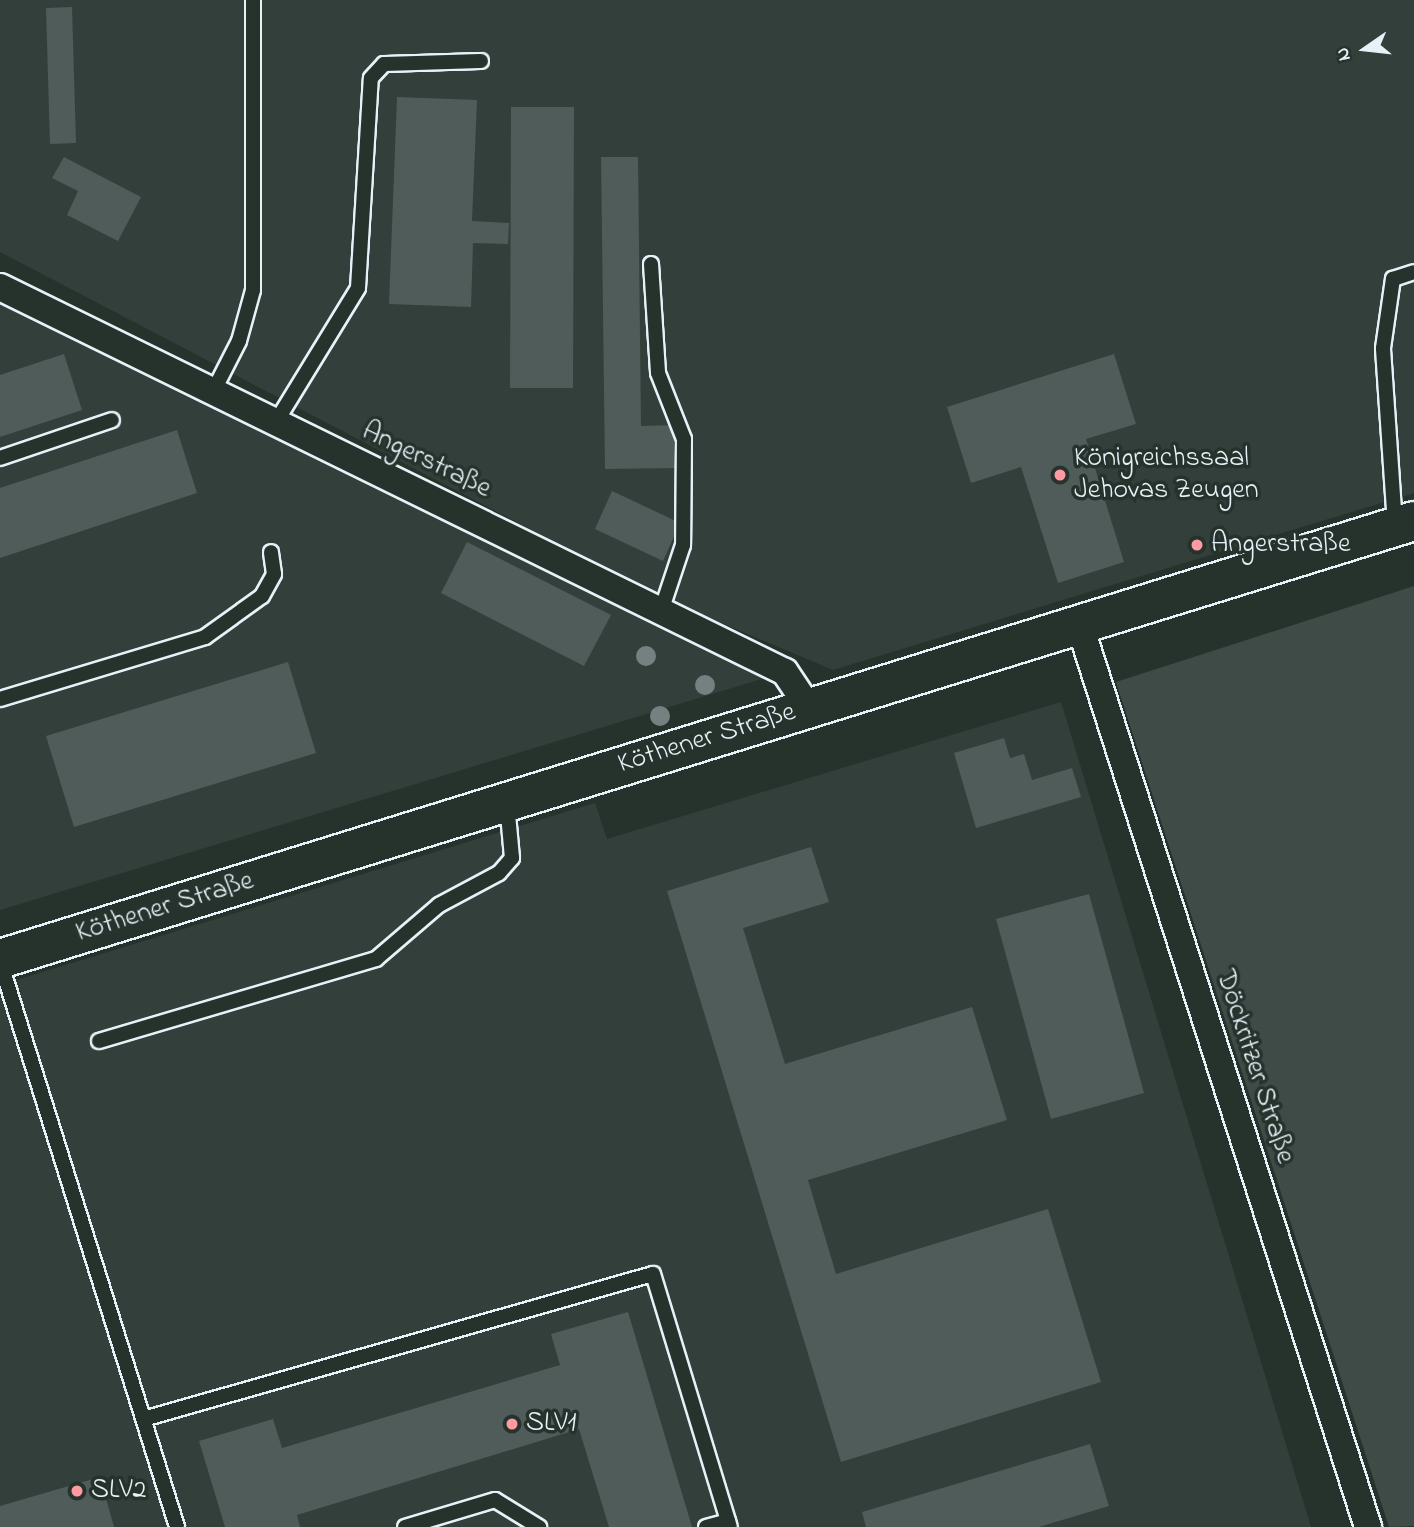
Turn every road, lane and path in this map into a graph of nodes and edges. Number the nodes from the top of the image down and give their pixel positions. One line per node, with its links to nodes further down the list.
1 (253, 0): 6 (lane)
2 (481, 61): 8 (lane)
3 (651, 264): 12 (lane)
4 (1414, 272): 10 (lane)
5 (0, 287): 6 (street, Angerstraße)
6 (213, 392): 8 (street, Angerstraße)
7 (112, 420): 9 (lane)
8 (276, 422): 12 (street, Angerstraße)
9 (0, 458)
10 (1405, 524): 13 (main road, Köthener Straße)
11 (271, 552): 14 (lane)
12 (661, 611): 15 (street, Angerstraße)
13 (1080, 626): 15 (main road, Köthener Straße); 25 (street, Döckritzer Straße)
14 (0, 699)
15 (809, 708): 16 (main road, Köthener Straße)
16 (507, 802): 17 (main road, Köthener Straße); 18 (lane)
17 (0, 960): 19 (lane, Köthener Straße)
18 (99, 1041)
19 (147, 1418): 20 (lane); 21 (lane, Köthener Straße)
20 (729, 1524): 24 (lane)
21 (177, 1527)
22 (405, 1527): 23 (lane)
23 (538, 1527)
24 (706, 1527)
25 (1368, 1527)

